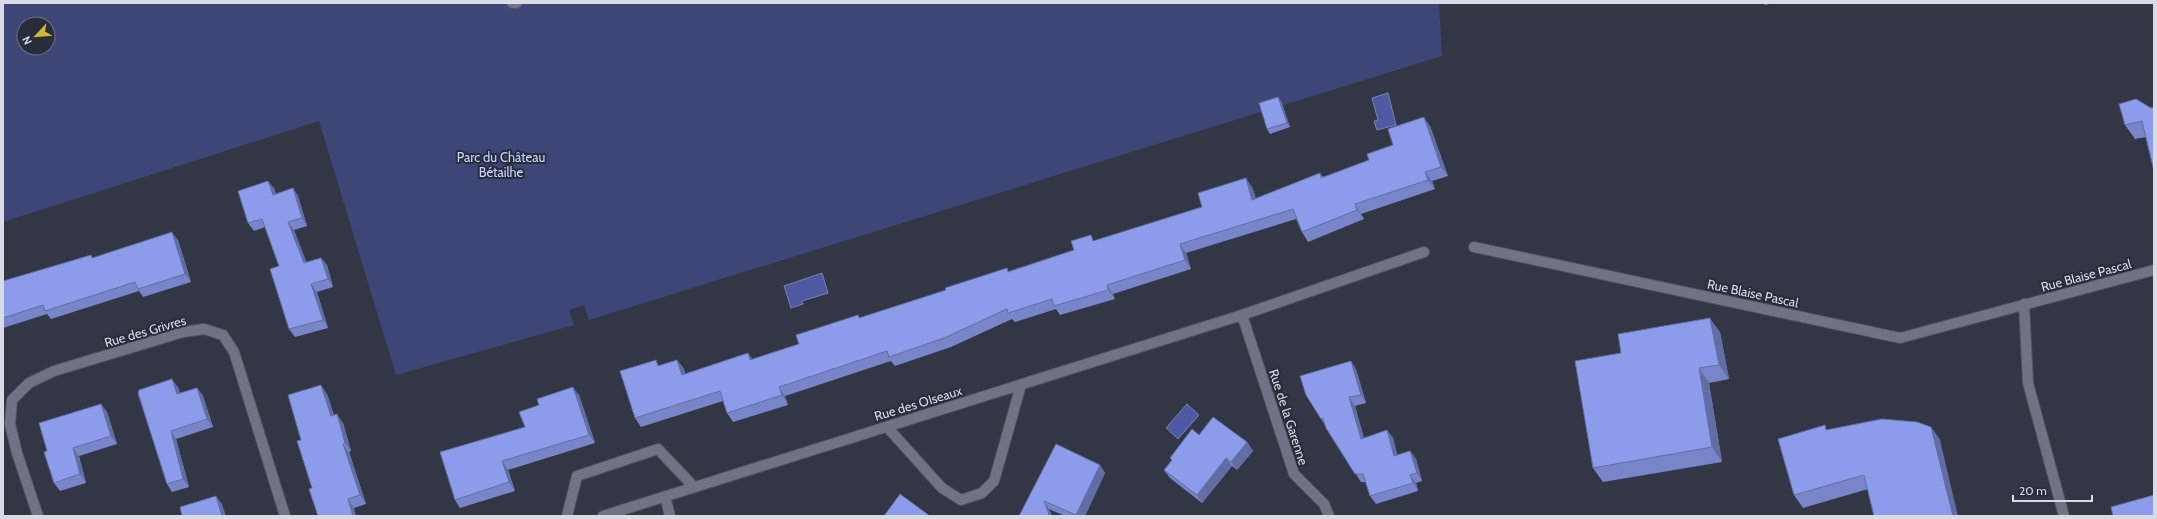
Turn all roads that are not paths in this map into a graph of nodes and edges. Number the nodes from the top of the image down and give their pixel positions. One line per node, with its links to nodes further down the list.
1 (512, 3): 2 (street)
2 (517, 3)
3 (1474, 247): 6 (street, Rue Blaise Pascal)
4 (1424, 252): 7 (street, Rue des OIseaux)
5 (2154, 270): 6 (street, Rue Blaise Pascal)
6 (2024, 304): 18 (street)
7 (1242, 315): 8 (street, Rue des OIseaux); 17 (street, Rue de la Garenne)
8 (1021, 385): 9 (street, Rue des OIseaux); 9 (street)
9 (887, 427): 10 (street, Rue des OIseaux)
10 (694, 486): 11 (street, Rue des OIseaux); 14 (street)
11 (665, 496): 15 (street, Rue des OIseaux); 16 (street)
12 (38, 516): 13 (street, Rue des Grivres)
13 (286, 516)
14 (567, 516)
15 (603, 516)
16 (670, 516)
17 (1329, 516)
18 (2064, 516)

